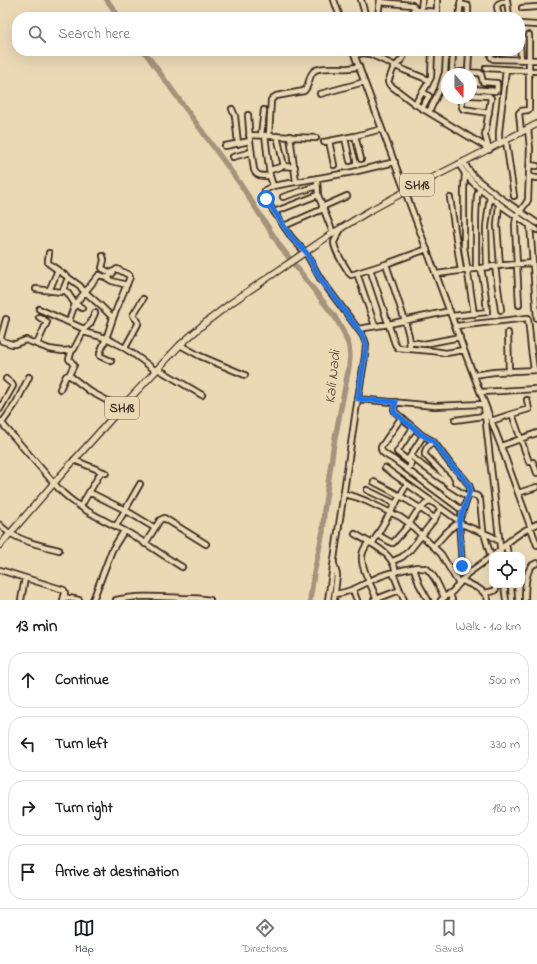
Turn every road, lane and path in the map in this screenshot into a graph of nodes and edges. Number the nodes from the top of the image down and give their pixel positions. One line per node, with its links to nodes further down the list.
1 (334, 0): 13 (street)
2 (361, 0): 14 (street)
3 (422, 0): 12 (street)
4 (437, 0): 17 (street)
5 (380, 1): 7 (street); 15 (street)
6 (507, 1): 20 (street); 21 (street)
7 (399, 2): 11 (street)
8 (460, 2): 18 (street); 19 (street)
9 (537, 7): 10 (street)
10 (522, 8)
11 (414, 10): 12 (street)
12 (421, 10): 16 (street)
13 (338, 12)
14 (365, 12)
15 (379, 12)
16 (429, 12)
17 (437, 12)
18 (459, 12)
19 (468, 12)
20 (499, 12)
21 (508, 12)
22 (525, 24): 23 (street)
23 (537, 25)
24 (529, 35): 35 (street)
25 (355, 56): 37 (street)
26 (373, 56): 38 (street)
27 (404, 56): 38 (street)
28 (432, 56): 47 (street)
29 (446, 56): 39 (street)
30 (453, 56): 40 (street)
31 (469, 56): 41 (street)
32 (491, 56): 34 (street)
33 (521, 56): 34 (street)
34 (521, 60): 35 (street)
35 (529, 60): 36 (street); 44 (street)
36 (537, 60)
37 (359, 66): 48 (street); 67 (street)
38 (395, 66): 47 (street); 54 (street)
39 (446, 68)
40 (455, 68)
41 (468, 68)
42 (486, 68): 43 (street)
43 (506, 69): 44 (street); 76 (street)
44 (529, 71): 45 (street); 65 (street)
45 (537, 71)
46 (477, 73): 50 (street)
47 (429, 80): 51 (street)
48 (364, 82): 52 (street); 63 (street)
49 (441, 85): 59 (street)
50 (477, 90)
51 (423, 92): 54 (street); 56 (street)
52 (320, 94)
53 (477, 96): 60 (street)
54 (416, 104): 56 (street)
55 (462, 104): 60 (street)
56 (422, 108): 59 (street)
57 (232, 109): 77 (street)
58 (264, 110): 67 (street)
59 (429, 112): 79 (street)
60 (488, 113): 79 (street)
61 (248, 115): 66 (street)
62 (537, 124): 64 (main road, SH18)
63 (382, 128): 70 (street); 84 (street)
64 (528, 129): 65 (main road, SH18); 87 (street)
65 (521, 132): 76 (main road, SH18)
66 (249, 134): 67 (street); 73 (street)
67 (265, 135): 68 (street); 91 (street)
68 (277, 136): 69 (street); 88 (street)
69 (290, 136): 71 (street); 90 (street)
70 (355, 136): 72 (street); 82 (street)
71 (316, 138)
72 (345, 138): 74 (street); 83 (street)
73 (250, 141): 77 (street); 80 (street)
74 (330, 141): 75 (street); 86 (street)
75 (324, 142)
76 (503, 142): 79 (main road, SH18); 104 (street)
77 (238, 144): 78 (street)
78 (225, 146)
79 (488, 149): 85 (main road, SH18)
80 (251, 152): 81 (street); 97 (street)
81 (234, 157)
82 (361, 159)
83 (350, 161)
84 (395, 162): 95 (street); 100 (street)
85 (462, 163): 92 (street); 100 (main road, SH18); 110 (street)
86 (334, 165)
87 (530, 165): 89 (street); 94 (street)
88 (284, 166): 90 (street); 91 (street)
89 (537, 166)
90 (295, 167): 93 (street)
91 (270, 170): 97 (street)
92 (465, 174): 99 (street); 129 (street)
93 (296, 177): 95 (street); 97 (street)
94 (530, 177): 96 (street); 110 (street)
95 (317, 178): 98 (street)
96 (537, 178)
97 (272, 181): 109 (street)
98 (317, 186): 101 (street); 105 (street)
99 (480, 188): 103 (street); 126 (street)
100 (406, 191): 114 (main road, SH18); 117 (street)
101 (318, 196): 108 (street); 109 (street)
102 (347, 196): 108 (street)
103 (490, 196): 107 (street); 125 (street)
104 (514, 196)
105 (283, 197)
106 (450, 198): 130 (street)
107 (500, 204): 110 (street); 124 (street)
108 (322, 208): 113 (street); 116 (street)
109 (274, 212): 113 (street)
110 (518, 214): 111 (street); 112 (street); 123 (street)
111 (537, 223)
112 (530, 225): 115 (street); 121 (street)
113 (284, 226): 119 (street)
114 (341, 229): 116 (main road, SH18); 132 (street)
115 (537, 230)
116 (333, 233): 119 (main road, SH18)
117 (427, 249): 122 (street); 133 (street)
118 (50, 253): 128 (street)
119 (304, 254): 160 (street); 167 (main road, SH18)
120 (103, 256): 131 (street)
121 (532, 263): 123 (street); 153 (street)
122 (386, 264): 127 (street); 155 (street)
123 (517, 264): 124 (street); 143 (street)
124 (498, 266): 125 (street); 146 (street)
125 (487, 267): 126 (street)
126 (479, 268): 129 (street); 149 (street)
127 (370, 269): 132 (street); 157 (street)
128 (58, 270): 134 (street); 139 (street)
129 (468, 270): 130 (street); 149 (street)
130 (461, 271): 133 (street)
131 (113, 273): 135 (street); 136 (street)
132 (357, 273): 158 (street)
133 (437, 274): 147 (street)
134 (68, 278): 138 (street); 140 (street)
135 (107, 278): 136 (street); 140 (street)
136 (127, 285): 152 (street)
137 (36, 289): 139 (street)
138 (63, 290): 139 (street); 142 (street)
139 (49, 291)
140 (85, 292): 142 (street); 152 (street)
141 (142, 299): 168 (street)
142 (75, 304): 144 (street); 156 (street)
143 (519, 305)
144 (82, 308)
145 (39, 309): 156 (street)
146 (501, 310)
147 (450, 311): 150 (street); 155 (street)
148 (94, 313): 161 (street)
149 (474, 314): 150 (street)
150 (452, 316): 159 (street)
151 (39, 317): 166 (street)
152 (113, 318): 164 (street)
153 (537, 318)
154 (6, 319): 166 (street)
155 (405, 321): 157 (street); 165 (street)
156 (69, 322): 161 (street)
157 (389, 324): 158 (street); 169 (street)
158 (375, 326): 160 (street)
159 (456, 326): 163 (street); 172 (street)
160 (358, 329): 188 (street)
161 (84, 331): 164 (street); 170 (street)
162 (508, 333): 177 (street)
163 (460, 337): 165 (street); 171 (street)
164 (106, 338): 168 (street); 174 (street)
165 (410, 342): 169 (street)
166 (37, 344): 170 (street)
167 (180, 345): 175 (main road, SH18); 179 (street)
168 (125, 348): 175 (street)
169 (410, 349): 171 (street)
170 (72, 350): 178 (street)
171 (464, 350): 180 (street)
172 (531, 352): 173 (street); 176 (street)
173 (537, 352)
174 (111, 361)
175 (157, 370): 187 (street); 192 (main road, SH18)
176 (536, 370): 177 (street); 181 (street)
177 (509, 372): 180 (street)
178 (70, 375): 184 (street); 192 (street)
179 (245, 375)
180 (474, 375): 186 (street)
181 (537, 376)
182 (29, 377): 199 (street)
183 (6, 379): 193 (street)
184 (60, 389)
185 (537, 389): 186 (street)
186 (480, 392): 191 (street)
187 (202, 395)
188 (358, 399): 190 (street); 221 (street)
189 (527, 400): 194 (street)
190 (396, 402): 191 (street); 196 (street)
191 (483, 402): 195 (street); 198 (street)
192 (121, 408): 207 (main road, SH18)
193 (0, 409)
194 (512, 414): 198 (street); 203 (street)
195 (484, 416): 197 (street); 246 (street)
196 (401, 418): 200 (street); 210 (street)
197 (455, 420)
198 (491, 421): 205 (street)
199 (1, 422): 213 (street)
200 (413, 428): 202 (street); 208 (street)
201 (537, 433): 203 (street)
202 (423, 436): 204 (street); 206 (street)
203 (521, 438): 205 (street); 211 (street)
204 (433, 441): 216 (street); 222 (street)
205 (501, 446): 220 (street)
206 (411, 456): 208 (street); 216 (street)
207 (74, 460): 213 (main road, SH18); 219 (street)
208 (408, 461): 210 (street)
209 (385, 468): 215 (street)
210 (408, 470): 230 (street)
211 (537, 473)
212 (374, 482): 223 (street)
213 (54, 483): 226 (street); 241 (main road, SH18)
214 (140, 484): 229 (street)
215 (408, 484): 223 (street); 224 (street)
216 (449, 484): 222 (street)
217 (537, 487): 220 (street)
218 (367, 490): 225 (street)
219 (89, 492): 226 (street); 229 (street)
220 (518, 493): 238 (street)
221 (344, 494): 231 (street); 261 (street)
222 (469, 495): 230 (street); 242 (street)
223 (401, 496): 225 (street); 227 (street)
224 (430, 500): 227 (street); 228 (street)
225 (396, 504): 231 (street)
226 (81, 506): 237 (street)
227 (421, 508): 232 (street); 234 (street)
228 (441, 508): 232 (street); 233 (street)
229 (125, 510): 237 (street); 239 (street)
230 (463, 511): 233 (street)
231 (391, 513): 234 (street); 244 (street)
232 (435, 519): 245 (street)
233 (459, 522): 242 (street); 253 (street); 266 (street)
234 (410, 524): 244 (street); 245 (street)
235 (537, 524): 238 (street)
236 (0, 525): 241 (street)
237 (116, 526): 240 (street)
238 (531, 527): 248 (street); 251 (street)
239 (155, 528): 249 (street); 250 (street)
240 (124, 531): 249 (street); 282 (street)
241 (10, 533): 252 (main road, SH18); 254 (street)
242 (484, 533): 246 (street); 255 (street)
243 (355, 534): 247 (street)
244 (378, 535): 247 (street)
245 (422, 535): 253 (street); 259 (street)
246 (499, 541): 256 (street)
247 (370, 543): 259 (street); 268 (street)
248 (537, 543)
249 (145, 544): 262 (street)
250 (206, 544)
251 (506, 544): 256 (street); 257 (street)
252 (0, 545)
253 (434, 546): 269 (street)
254 (59, 550)
255 (491, 552)
256 (501, 552)
257 (507, 552)
258 (489, 558): 266 (street)
259 (393, 561): 265 (street)
260 (537, 563): 295 (street)
261 (334, 564): 277 (street); 285 (street)
262 (182, 567)
263 (414, 568): 265 (street); 279 (street); 290 (street)
264 (0, 570): 267 (street)
265 (394, 572): 268 (street); 274 (street)
266 (467, 574): 269 (street)
267 (25, 578): 278 (street); 280 (street)
268 (369, 582): 273 (street); 288 (street)
269 (460, 582): 275 (street); 276 (street)
270 (496, 588): 276 (street)
271 (504, 588): 293 (street)
272 (511, 588): 294 (street)
273 (353, 590): 277 (street); 287 (street)
274 (400, 590): 288 (street); 289 (street)
275 (450, 593): 279 (street); 291 (street)
276 (484, 593): 292 (street)
277 (335, 594): 286 (street)
278 (63, 599): 281 (street)
279 (443, 599)
280 (20, 600)
281 (78, 600)
282 (93, 600)
283 (116, 600): 284 (street)
284 (210, 600)
285 (328, 600)
286 (334, 600)
287 (357, 600)
288 (376, 600)
289 (404, 600)
290 (428, 600)
291 (452, 600)
292 (488, 600)
293 (506, 600)
294 (512, 600)
295 (525, 600)

